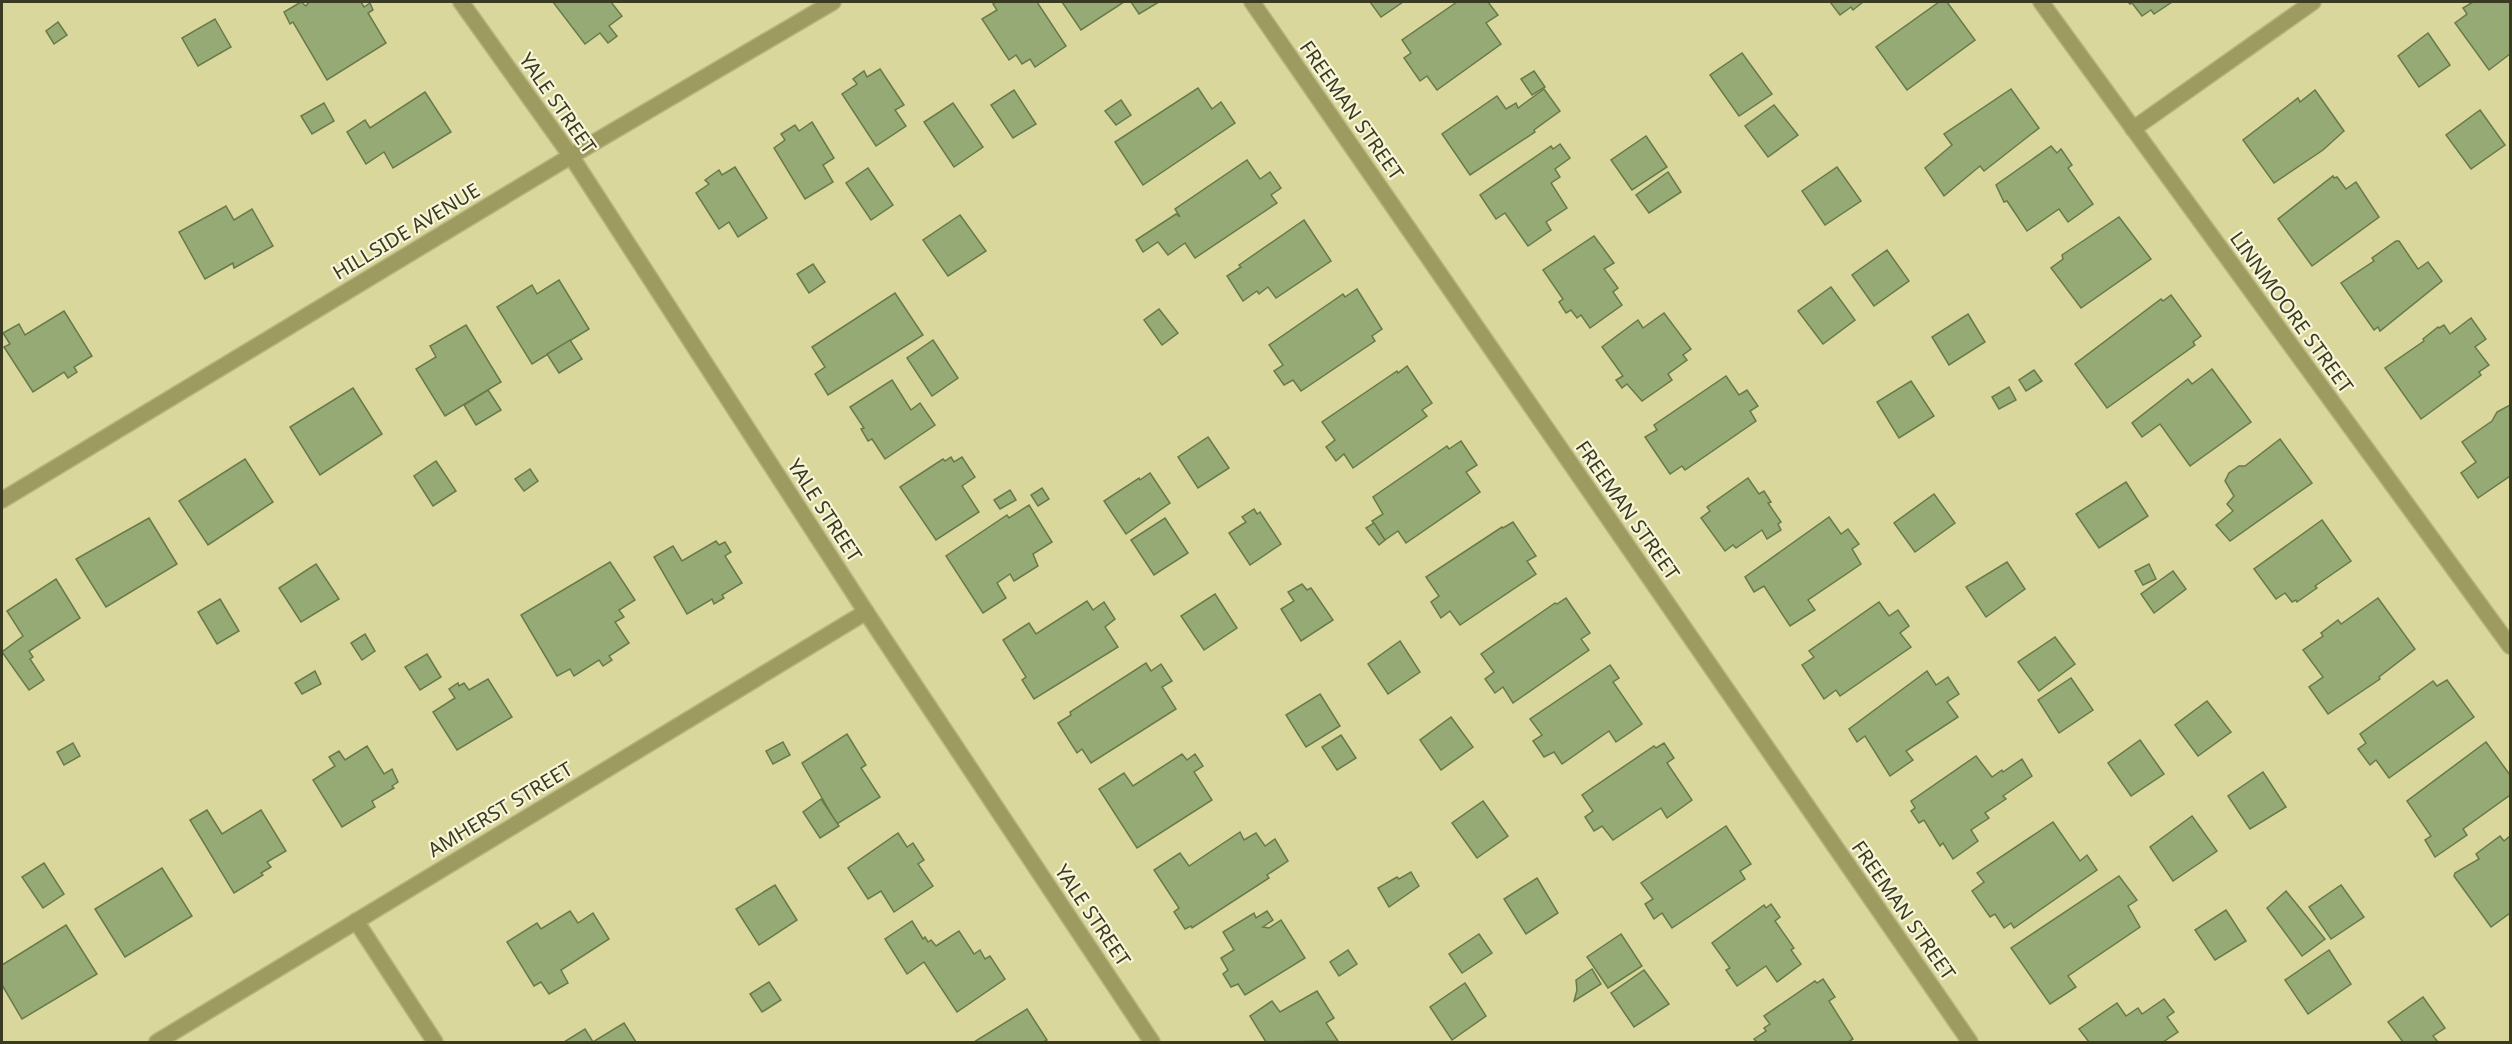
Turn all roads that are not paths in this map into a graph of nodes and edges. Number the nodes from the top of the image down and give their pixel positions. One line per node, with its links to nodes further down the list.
1 (461, 2): 7 (street, YALE STREET)
2 (833, 2): 7 (street, HILLSIDE AVENUE)
3 (1252, 2): 15 (street, FREEMAN STREET)
4 (2041, 2): 6 (street, LINNMOORE STREET)
5 (2313, 2): 6 (street)
6 (2133, 129): 10 (street, LINNMOORE STREET)
7 (571, 156): 8 (street, HILLSIDE AVENUE); 9 (street, YALE STREET)
8 (2, 500)
9 (866, 612): 11 (street, AMHERST STREET); 14 (street, YALE STREET)
10 (2511, 646)
11 (356, 921): 12 (street, AMHERST STREET); 13 (street)
12 (157, 1042)
13 (435, 1042)
14 (1152, 1042)
15 (1970, 1042)

